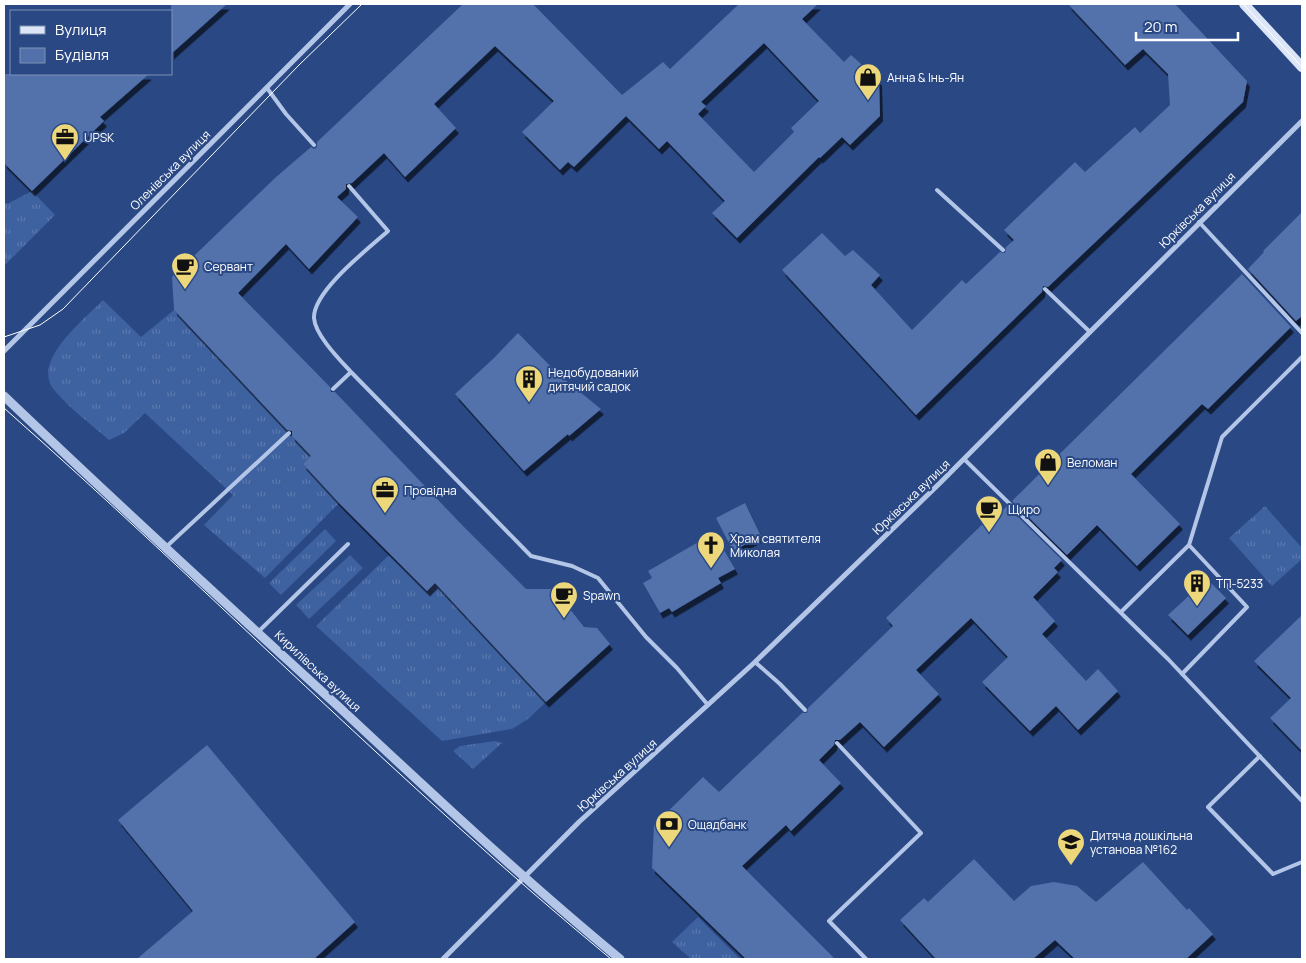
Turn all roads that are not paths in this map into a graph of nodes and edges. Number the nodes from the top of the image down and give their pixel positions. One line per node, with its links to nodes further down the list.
1 (350, 4): 4 (street, Оленівська вулиця)
2 (1244, 4): 3 (main road)
3 (1302, 67)
4 (267, 88): 6 (lane); 14 (street, Оленівська вулиця)
5 (1302, 121): 9 (street, Юрківська вулиця)
6 (314, 144)
7 (349, 186): 16 (lane)
8 (937, 190): 10 (lane)
9 (1199, 222): 12 (street, Юрківська вулиця); 13 (lane)
10 (1003, 250)
11 (1045, 289): 12 (lane)
12 (1090, 332): 20 (street, Юрківська вулиця)
13 (1302, 333)
14 (4, 351)
15 (1302, 357): 22 (lane)
16 (351, 372): 17 (lane); 28 (lane)
17 (333, 389)
18 (4, 396): 23 (street, Кирилівська вулиця)
19 (289, 433): 23 (lane)
20 (964, 459): 24 (lane); 26 (street, Юрківська вулиця)
21 (348, 544): 25 (lane)
22 (1189, 545): 24 (lane); 27 (lane)
23 (164, 548): 25 (street, Кирилівська вулиця)
24 (1121, 612): 27 (lane)
25 (258, 633): 34 (street, Кирилівська вулиця)
26 (755, 662): 28 (street, Юрківська вулиця); 29 (lane)
27 (1182, 674): 31 (lane)
28 (708, 705): 34 (street, Юрківська вулиця)
29 (805, 710)
30 (836, 743): 37 (lane)
31 (1260, 756): 32 (lane); 33 (lane)
32 (1302, 801)
33 (1302, 862)
34 (525, 877): 35 (street, Юрківська вулиця); 36 (street, Кирилівська вулиця)
35 (443, 959)
36 (620, 959)
37 (866, 959)

